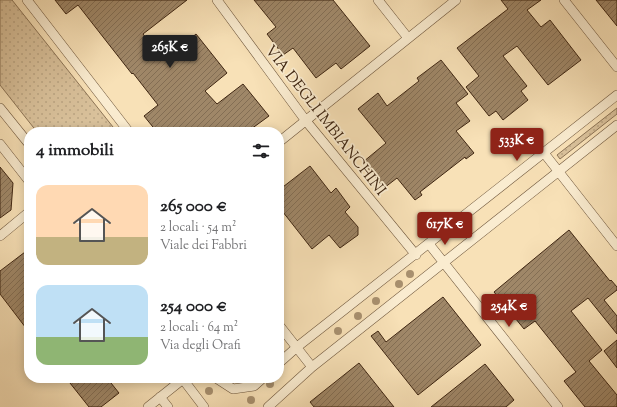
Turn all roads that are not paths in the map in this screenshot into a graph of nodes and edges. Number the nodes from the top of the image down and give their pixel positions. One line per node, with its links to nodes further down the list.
1 (28, 0): 12 (street)
2 (217, 0): 10 (street, VIA DEGLI IMBIANCHINI)
3 (378, 0): 6 (street)
4 (456, 0): 6 (street)
5 (564, 0): 7 (street)
6 (408, 38): 10 (street)
7 (617, 67)
8 (617, 96): 16 (street)
9 (0, 108): 13 (street)
10 (306, 121): 14 (street); 23 (street, VIA DEGLI IMBIANCHINI)
11 (617, 125): 17 (street)
12 (125, 127)
13 (24, 138)
14 (284, 138)
15 (0, 144): 18 (street)
16 (544, 153): 17 (street); 21 (street)
17 (559, 172): 22 (street); 24 (street)
18 (24, 175)
19 (24, 216): 20 (street)
20 (0, 236)
21 (429, 244): 23 (street); 24 (street)
22 (617, 246)
23 (416, 254): 26 (street)
24 (444, 262): 28 (street); 38 (street)
25 (284, 331): 26 (street)
26 (297, 347): 27 (street); 28 (street)
27 (284, 359)
28 (312, 367): 37 (street)
29 (177, 383): 33 (street)
30 (185, 383): 36 (street)
31 (224, 383): 32 (street)
32 (257, 383)
33 (160, 397): 34 (street); 35 (street)
34 (148, 407)
35 (168, 407)
36 (204, 407)
37 (268, 407)
38 (558, 407)

